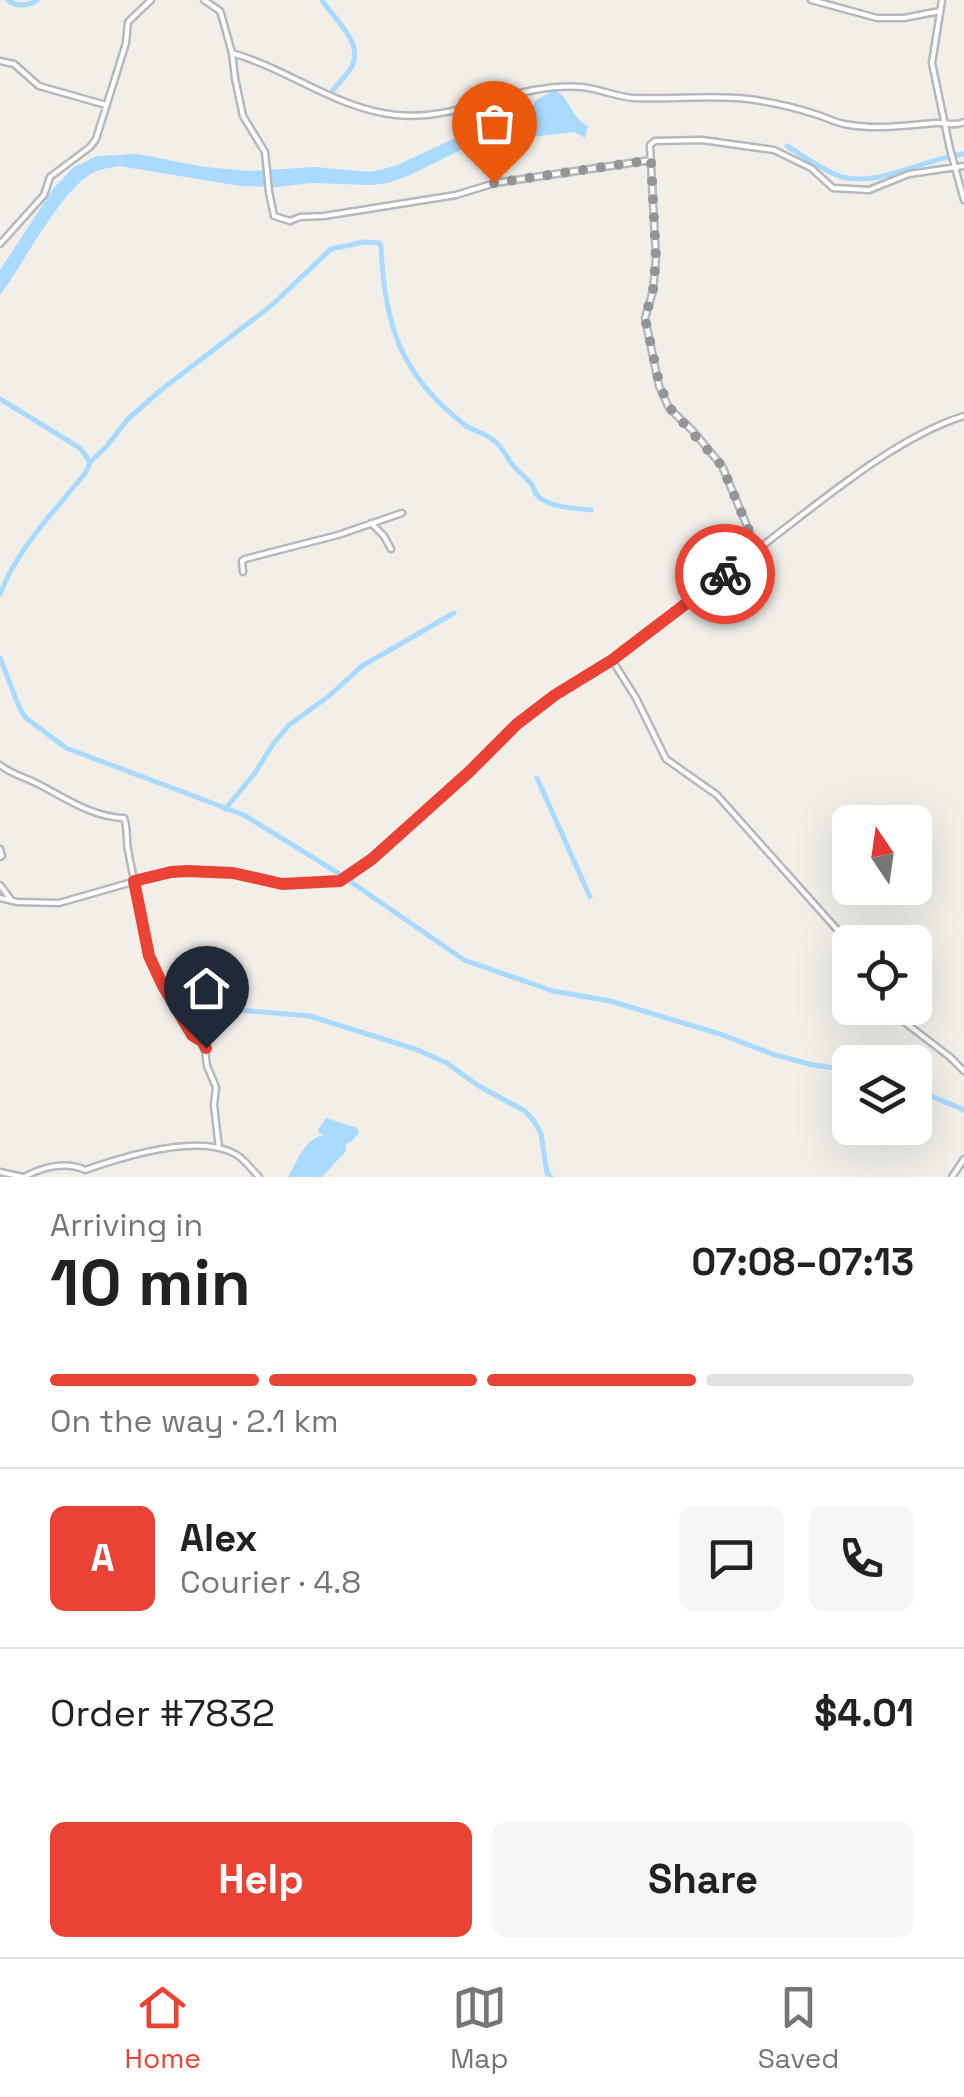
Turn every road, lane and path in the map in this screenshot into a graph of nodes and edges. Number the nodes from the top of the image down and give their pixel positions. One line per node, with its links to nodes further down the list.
1 (204, 0): 6 (street)
2 (813, 0): 5 (street)
3 (942, 0): 5 (street)
4 (149, 1): 8 (street)
5 (940, 11): 10 (street)
6 (232, 54): 10 (street); 11 (street)
7 (0, 61): 8 (street)
8 (106, 105): 15 (street)
9 (964, 122): 10 (street)
10 (946, 124): 13 (street)
11 (651, 160): 13 (street); 20 (street)
12 (964, 166): 13 (street)
13 (956, 167): 14 (street)
14 (964, 200)
15 (0, 244)
16 (964, 416): 20 (street)
17 (402, 513): 18 (street)
18 (371, 523): 19 (street); 21 (street)
19 (390, 550)
20 (757, 550): 22 (street)
21 (243, 572)
22 (612, 660): 26 (street); 30 (street)
23 (0, 766): 26 (street)
24 (0, 849): 25 (street)
25 (0, 857)
26 (134, 881): 29 (street); 33 (street)
27 (0, 884): 29 (street)
28 (0, 898): 29 (street)
29 (12, 901)
30 (833, 925)
31 (908, 1025): 32 (street)
32 (964, 1071)
33 (219, 1148): 36 (street); 37 (street)
34 (964, 1158): 38 (street)
35 (0, 1172): 36 (street)
36 (24, 1177)
37 (259, 1177)
38 (952, 1177)

